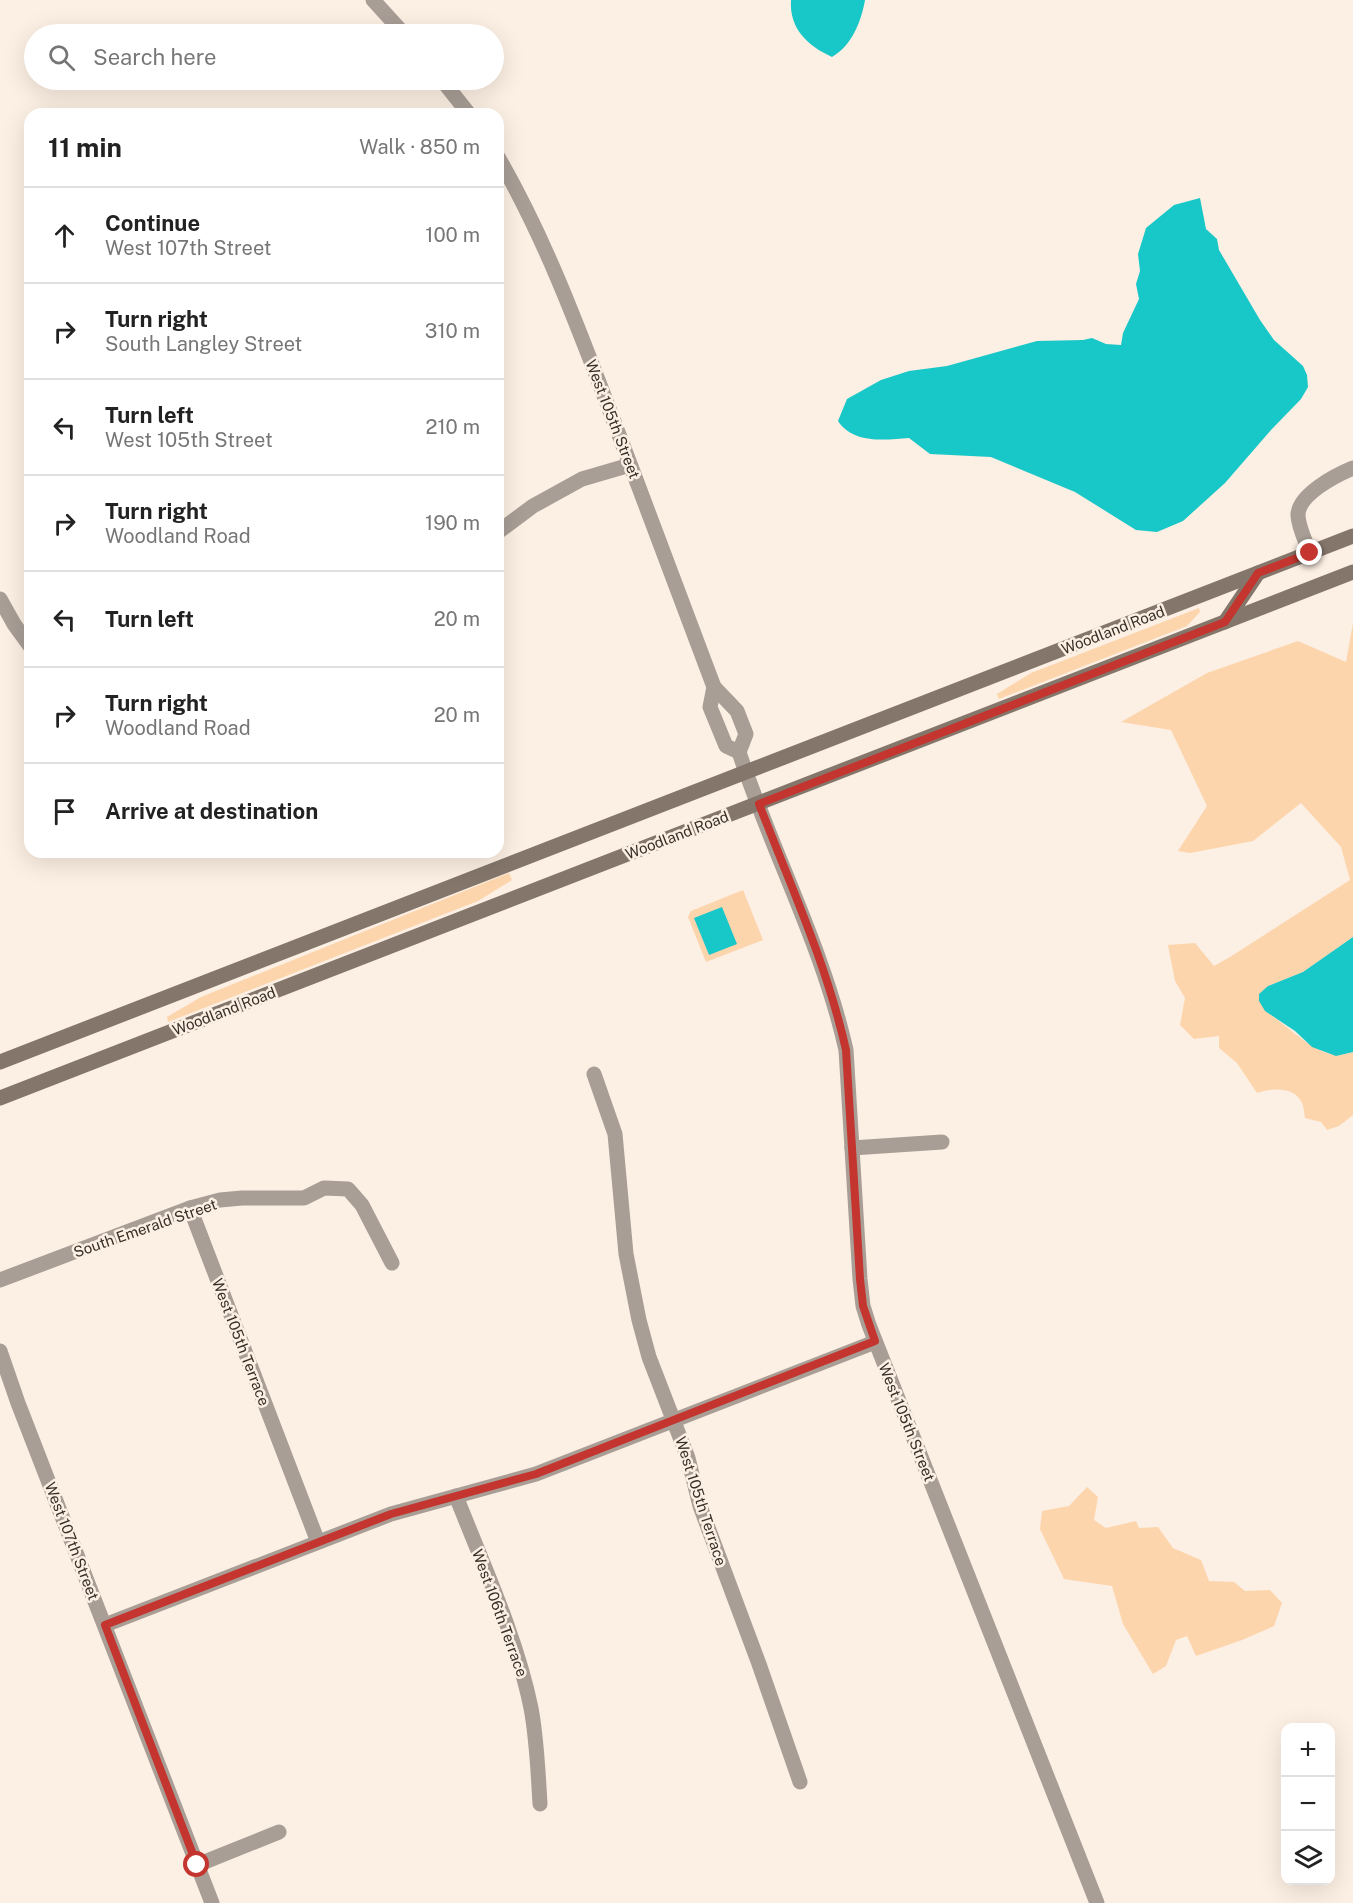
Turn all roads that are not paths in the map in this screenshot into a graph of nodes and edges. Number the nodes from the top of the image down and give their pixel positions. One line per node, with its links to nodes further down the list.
1 (373, 0): 2 (street)
2 (395, 24)
3 (450, 90): 4 (street)
4 (464, 108)
5 (504, 168): 6 (street, West 105th Street)
6 (630, 465): 8 (street); 16 (street, West 105th Street)
7 (1353, 468): 10 (street)
8 (504, 528)
9 (1353, 536): 10 (main road, Woodland Road)
10 (1310, 553): 12 (main road, Woodland Road)
11 (1353, 572): 14 (main road, Woodland Road)
12 (1258, 573): 14 (main road); 18 (main road, Woodland Road)
13 (0, 599): 15 (street)
14 (1225, 622): 19 (main road, Woodland Road)
15 (24, 638)
16 (714, 687): 17 (street, West 105th Street); 17 (street, West 105th Street)
17 (739, 752): 18 (street, West 105th Street)
18 (746, 772): 19 (street, West 105th Street); 20 (main road, Woodland Road)
19 (759, 804): 22 (main road, Woodland Road); 24 (street, West 105th Street)
20 (0, 1062)
21 (594, 1074): 30 (street, West 105th Terrace)
22 (0, 1098)
23 (942, 1142): 24 (street)
24 (852, 1148): 28 (street, West 105th Street)
25 (190, 1208): 26 (street, South Emerald Street); 27 (street, South Emerald Street); 32 (street, West 105th Terrace)
26 (392, 1263)
27 (0, 1280)
28 (875, 1341): 30 (street); 39 (street, West 105th Street)
29 (0, 1351): 33 (street, West 107th Street)
30 (674, 1420): 31 (street); 34 (street, West 105th Terrace)
31 (456, 1496): 32 (street); 35 (street, West 106th Terrace)
32 (318, 1542): 33 (street)
33 (105, 1625): 37 (street, West 107th Street)
34 (800, 1782)
35 (540, 1804)
36 (279, 1832): 37 (street)
37 (197, 1865): 38 (street, West 107th Street)
38 (212, 1903)
39 (1097, 1903)

